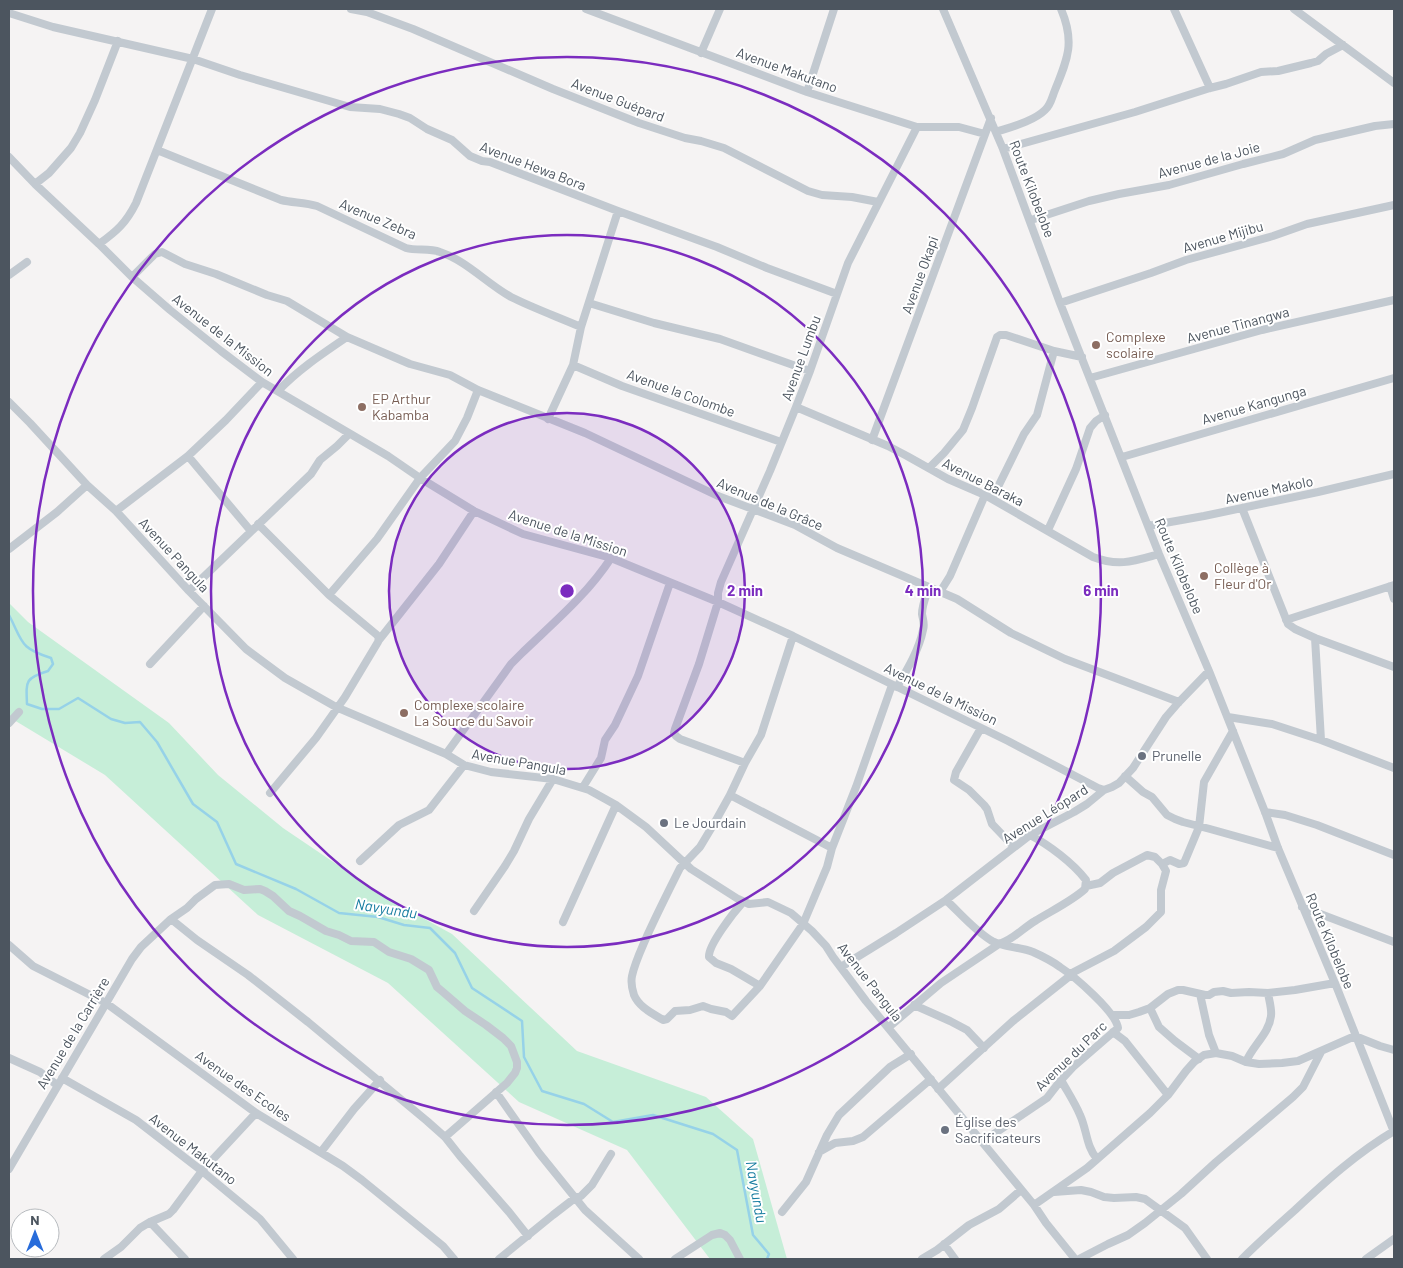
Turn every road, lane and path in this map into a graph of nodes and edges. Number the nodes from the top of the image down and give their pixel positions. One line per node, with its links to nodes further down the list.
1 (212, 9): 15 (street)
2 (350, 9): 28 (street, Avenue Guépard)
3 (586, 9): 10 (street, Avenue Makutano)
4 (720, 9): 14 (street)
5 (834, 9): 18 (street)
6 (943, 9): 19 (street, Route Kilobelobe)
7 (1061, 9): 22 (street)
8 (1174, 9): 17 (street)
9 (1294, 9): 13 (street)
10 (597, 11): 14 (street, Avenue Makutano)
11 (9, 13): 12 (street, Avenue Hewa Bora)
12 (118, 41): 15 (street, Avenue Hewa Bora); 27 (street)
13 (1343, 45): 16 (street); 17 (street)
14 (701, 52): 18 (street, Avenue Makutano)
15 (193, 59): 25 (street); 30 (street, Avenue Hewa Bora)
16 (1394, 83)
17 (1210, 88): 24 (street)
18 (807, 92): 21 (street, Avenue Makutano)
19 (991, 118): 22 (street, Route Kilobelobe); 23 (street, Avenue Okapi)
20 (1394, 124): 31 (street, Avenue de la Joie)
21 (917, 127): 23 (street, Avenue Makutano); 28 (street, Avenue Lumbu)
22 (996, 132): 24 (street, Route Kilobelobe)
23 (985, 134): 56 (street, Avenue Okapi)
24 (1003, 149): 31 (street, Route Kilobelobe)
25 (156, 150): 32 (street); 40 (street, Avenue Zebra)
26 (9, 157): 27 (street, Avenue de la Mission)
27 (35, 184): 32 (street, Avenue de la Mission)
28 (878, 202): 36 (street, Avenue Lumbu)
29 (1394, 205): 39 (street, Avenue Mijibu)
30 (618, 211): 36 (street, Avenue Hewa Bora); 38 (street)
31 (1030, 220): 39 (street, Route Kilobelobe)
32 (99, 244): 35 (street, Avenue de la Mission)
33 (27, 262): 34 (street)
34 (9, 275)
35 (132, 277): 41 (street, Avenue de la Grâce); 48 (street, Avenue de la Mission)
36 (837, 294): 45 (street, Avenue Lumbu)
37 (1394, 300): 46 (street, Avenue Tinangwa)
38 (589, 303): 40 (street); 45 (street)
39 (1060, 303): 43 (street, Route Kilobelobe)
40 (581, 327): 44 (street)
41 (346, 337): 49 (street, Avenue de la Grâce); 50 (street)
42 (1054, 351): 43 (street); 60 (street); 65 (street)
43 (1082, 358): 46 (street, Route Kilobelobe)
44 (573, 366): 54 (street); 57 (street, Avenue la Colombe)
45 (810, 371): 52 (street, Avenue Lumbu)
46 (1090, 378): 53 (street, Route Kilobelobe)
47 (1394, 378): 59 (street, Avenue Kangunga)
48 (262, 382): 50 (street, Avenue de la Mission); 58 (street)
49 (478, 390): 54 (street, Avenue de la Grâce); 62 (street)
50 (278, 391): 55 (street, Avenue de la Mission)
51 (9, 402): 63 (street, Avenue Pangula)
52 (796, 407): 56 (street, Avenue Baraka); 57 (street, Avenue Lumbu)
53 (1105, 415): 59 (street, Route Kilobelobe); 73 (street)
54 (548, 419): 67 (street, Avenue de la Grâce)
55 (349, 434): 62 (street, Avenue de la Mission); 70 (street)
56 (872, 440): 60 (street, Avenue Baraka)
57 (782, 442): 67 (street, Avenue Lumbu)
58 (188, 456): 68 (street); 72 (street)
59 (1122, 457): 71 (street, Route Kilobelobe)
60 (929, 468): 64 (street, Avenue Baraka)
61 (1393, 477): 66 (street, Avenue Makolo)
62 (420, 478): 69 (street, Avenue de la Mission); 82 (street)
63 (87, 485): 68 (street, Avenue Pangula); 74 (street)
64 (985, 495): 65 (street, Avenue Baraka); 81 (street)
65 (992, 499): 73 (street, Avenue Baraka)
66 (1242, 508): 71 (street, Avenue Makolo); 86 (street)
67 (753, 510): 79 (street, Avenue de la Grâce); 84 (street, Avenue Lumbu)
68 (116, 511): 80 (street, Avenue Pangula)
69 (474, 511): 76 (street, Avenue de la Mission); 89 (street)
70 (258, 524): 72 (street); 82 (street)
71 (1148, 526): 75 (street, Route Kilobelobe)
72 (250, 530): 80 (street)
73 (1048, 530): 75 (street, Avenue Baraka)
74 (9, 549)
75 (1159, 554): 92 (street, Route Kilobelobe)
76 (611, 558): 77 (street, Avenue de la Mission); 102 (street)
77 (670, 583): 84 (street, Avenue de la Mission); 108 (street)
78 (1392, 585): 83 (street); 86 (street)
79 (929, 587): 81 (street, Avenue de la Grâce); 93 (street)
80 (189, 591): 85 (street, Avenue Pangula)
81 (940, 592): 94 (street, Avenue de la Grâce)
82 (329, 595): 89 (street)
83 (1394, 599)
84 (718, 602): 87 (street, Avenue de la Mission); 103 (street, Avenue Lumbu)
85 (204, 606): 90 (street); 95 (street, Avenue Pangula)
86 (1286, 620): 88 (street)
87 (793, 636): 93 (street, Avenue de la Mission); 103 (street)
88 (1315, 638): 91 (street); 101 (street)
89 (379, 640): 95 (street)
90 (150, 664)
91 (1394, 667)
92 (1209, 671): 94 (street, Avenue Léopard); 97 (street, Route Kilobelobe)
93 (895, 686): 99 (street, Avenue de la Mission); 117 (street)
94 (1179, 702): 106 (street, Avenue Léopard)
95 (336, 707): 102 (street, Avenue Pangula); 110 (street)
96 (18, 712): 98 (street)
97 (1228, 717): 100 (street, Route Kilobelobe); 101 (street)
98 (9, 723)
99 (981, 728): 109 (street, Avenue de la Mission); 116 (street)
100 (1233, 731): 113 (street, Route Kilobelobe); 114 (street)
101 (1320, 740): 105 (street)
102 (446, 754): 104 (street, Avenue Pangula)
103 (744, 764): 111 (street)
104 (464, 765): 107 (street, Avenue Pangula); 120 (street)
105 (1394, 768)
106 (1125, 776): 109 (street, Avenue Léopard); 114 (street)
107 (553, 779): 108 (street, Avenue Pangula); 127 (street)
108 (583, 788): 112 (street, Avenue Pangula)
109 (1104, 790): 115 (street, Avenue Léopard)
110 (270, 793)
111 (730, 795): 117 (street); 121 (street)
112 (616, 805): 121 (street, Avenue Pangula); 129 (street)
113 (1266, 812): 118 (street, Route Kilobelobe); 119 (street)
114 (1199, 827): 118 (street); 122 (street)
115 (1030, 835): 116 (street, Avenue Léopard); 123 (street)
116 (1014, 847): 124 (street, Avenue Léopard)
117 (832, 848): 130 (street)
118 (1278, 848): 126 (street, Route Kilobelobe)
119 (1394, 854)
120 (360, 861)
121 (684, 863): 125 (street, Avenue Pangula); 137 (street)
122 (1162, 864): 123 (street); 135 (street)
123 (1086, 886): 132 (street)
124 (946, 900): 132 (street, Avenue du Parc); 134 (street, Avenue Léopard)
125 (743, 902): 130 (street, Avenue Pangula); 137 (street)
126 (1302, 907): 131 (street); 136 (street, Route Kilobelobe)
127 (474, 911)
128 (171, 919): 140 (street, Avenue de la Carrière); 156 (street); 160 (street, Avenue de la Carrière)
129 (563, 922)
130 (803, 924): 134 (street, Avenue Pangula); 137 (street)
131 (1394, 942)
132 (999, 944): 135 (street, Avenue du Parc); 141 (street)
133 (9, 945): 140 (street, Avenue des Ecoles)
134 (842, 967): 144 (street, Avenue Pangula)
135 (1070, 974): 143 (street, Avenue du Parc); 147 (street)
136 (1335, 983): 138 (street); 146 (street, Route Kilobelobe)
137 (760, 986)
138 (1268, 992): 139 (street); 154 (street)
139 (1200, 994): 142 (street); 150 (street)
140 (106, 1003): 158 (street, Avenue de la Carrière); 162 (street, Avenue des Ecoles)
141 (914, 1005): 144 (street); 147 (street)
142 (1150, 1008): 143 (street); 153 (street)
143 (1112, 1015): 145 (street, Avenue du Parc)
144 (889, 1028): 151 (street, Avenue Pangula)
145 (1113, 1032): 157 (street, Avenue du Parc); 161 (street)
146 (1355, 1036): 148 (street); 149 (street); 163 (street, Route Kilobelobe)
147 (984, 1048): 159 (street)
148 (1394, 1050)
149 (1321, 1052): 154 (street); 177 (street)
150 (1216, 1053): 153 (street); 154 (street)
151 (911, 1054): 155 (street, Avenue Pangula); 168 (street)
152 (9, 1058): 158 (street, Avenue Makutano)
153 (1199, 1059): 161 (street)
154 (1246, 1062)
155 (931, 1079): 159 (street, Avenue Pangula); 168 (street)
156 (380, 1080): 165 (street); 167 (street)
157 (1061, 1080): 166 (street, Avenue du Parc); 170 (street)
158 (59, 1081): 171 (street, Avenue de la Carrière); 172 (street, Avenue Makutano)
159 (938, 1089): 166 (street, Avenue Pangula)
160 (496, 1092): 165 (street); 175 (street)
161 (1168, 1095): 170 (street)
162 (256, 1113): 167 (street, Avenue des Ecoles); 172 (street)
163 (1392, 1120): 164 (street, Route Kilobelobe)
164 (1394, 1131): 196 (street)
165 (445, 1137): 180 (street)
166 (982, 1142): 173 (street, Avenue Pangula)
167 (321, 1152): 187 (street, Avenue des Ecoles)
168 (819, 1152): 178 (street)
169 (611, 1154): 175 (street)
170 (1097, 1159): 174 (street)
171 (9, 1169)
172 (202, 1171): 179 (street); 186 (street, Avenue Makutano)
173 (1021, 1190): 176 (street, Avenue Pangula); 182 (street)
174 (1052, 1192): 176 (street); 177 (street)
175 (576, 1198): 180 (street); 189 (street)
176 (1034, 1205): 183 (street, Avenue Pangula)
177 (1159, 1210): 194 (street); 195 (street)
178 (782, 1212)
179 (150, 1222): 184 (street); 185 (street)
180 (528, 1236): 188 (street)
181 (1394, 1239): 197 (street)
182 (944, 1244): 192 (street); 193 (street)
183 (1070, 1258)
184 (104, 1259)
185 (185, 1259)
186 (293, 1259)
187 (454, 1259)
188 (499, 1259)
189 (640, 1259)
190 (675, 1259): 191 (street)
191 (740, 1259)
192 (922, 1259)
193 (955, 1259)
194 (1079, 1259)
195 (1207, 1259)
196 (1242, 1259)
197 (1366, 1259)

